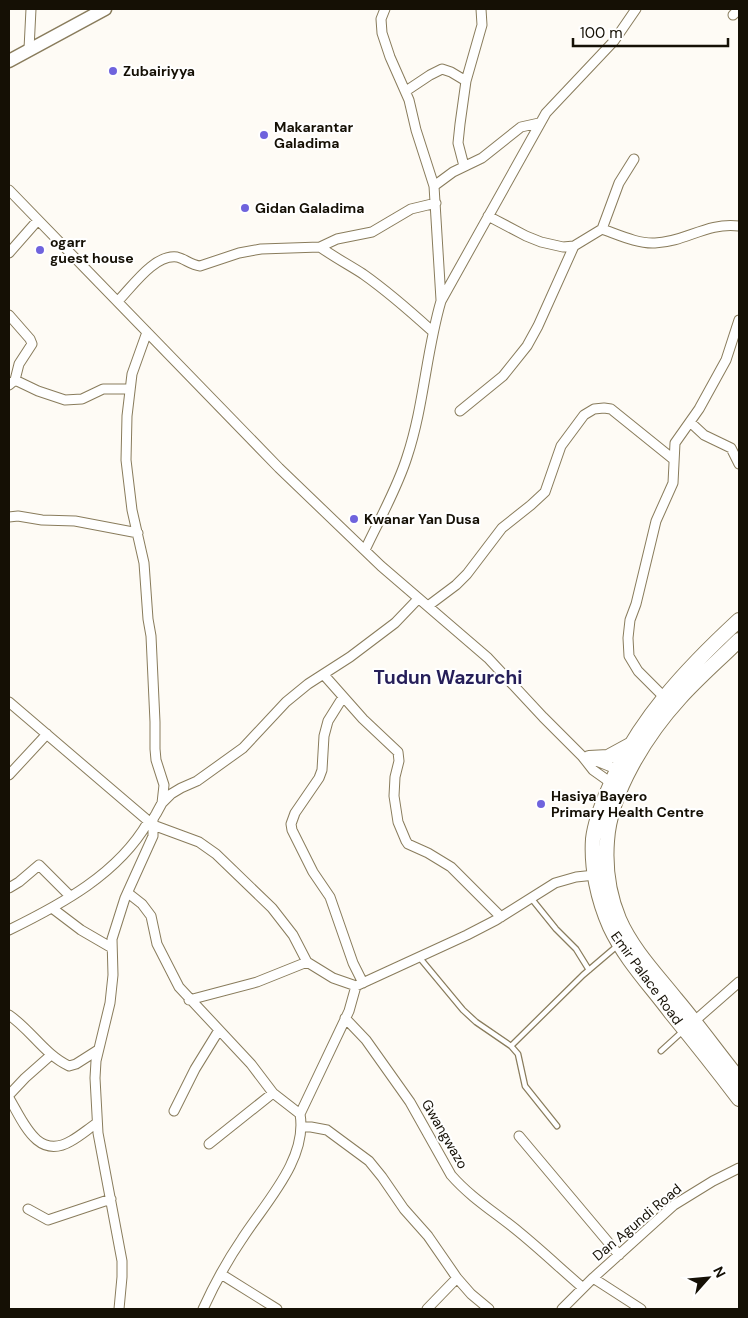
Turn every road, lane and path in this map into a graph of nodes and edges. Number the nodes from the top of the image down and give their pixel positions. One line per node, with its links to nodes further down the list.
1 (31, 9): 6 (street)
2 (105, 9): 6 (main road)
3 (384, 9): 9 (street)
4 (481, 9): 8 (street)
5 (636, 9): 10 (street)
6 (29, 50): 7 (main road)
7 (9, 61)
8 (466, 81): 9 (street); 12 (street)
9 (406, 91): 13 (street)
10 (540, 123): 12 (street); 16 (street)
11 (634, 159): 19 (street)
12 (464, 166): 13 (street)
13 (434, 186): 15 (street)
14 (9, 190): 17 (street)
15 (436, 203): 21 (street); 23 (street)
16 (488, 216): 20 (street); 23 (street)
17 (38, 220): 22 (street); 24 (street)
18 (739, 226): 19 (street)
19 (602, 229): 20 (street)
20 (574, 246): 31 (street)
21 (320, 247): 24 (street); 27 (street)
22 (9, 254)
23 (441, 301): 27 (street)
24 (118, 302): 28 (street)
25 (9, 315): 29 (street)
26 (739, 320): 32 (street)
27 (432, 331): 37 (street)
28 (147, 332): 30 (street); 37 (street)
29 (12, 383): 30 (street)
30 (130, 389): 36 (street)
31 (460, 411)
32 (690, 422): 33 (street); 34 (street)
33 (673, 459): 39 (street); 44 (street)
34 (739, 464)
35 (9, 518): 36 (street)
36 (138, 533): 52 (street)
37 (365, 550): 38 (street)
38 (418, 599): 39 (street); 42 (street)
39 (428, 606): 48 (street)
40 (739, 620): 44 (main road, Emir Palace Road)
41 (739, 640): 49 (main road, Emir Palace Road)
42 (324, 675): 43 (street); 52 (street)
43 (343, 697): 60 (street); 68 (street)
44 (664, 697): 47 (main road, Emir Palace Road)
45 (9, 702): 46 (street)
46 (47, 734): 50 (street); 53 (street)
47 (630, 745): 48 (main road); 49 (main road, Emir Palace Road)
48 (586, 757): 49 (street); 51 (street)
49 (622, 772): 51 (main road, Emir Palace Road)
50 (9, 775)
51 (616, 786): 54 (main road, Emir Palace Road); 72 (main road, Emir Palace Road)
52 (162, 803): 53 (street)
53 (151, 824): 56 (street); 57 (street); 65 (street)
54 (595, 875): 58 (street); 62 (main road, Emir Palace Road)
55 (9, 888): 57 (street)
56 (128, 893): 63 (street); 69 (street)
57 (70, 896): 59 (street)
58 (531, 898): 60 (street); 66 (lane)
59 (52, 908): 61 (street); 63 (street)
60 (501, 917): 64 (street)
61 (9, 930)
62 (620, 944): 66 (lane); 72 (main road, Emir Palace Road)
63 (112, 948): 75 (street)
64 (419, 957): 68 (street); 74 (lane)
65 (307, 962): 68 (street); 69 (street)
66 (589, 970): 74 (lane)
67 (739, 982): 72 (street)
68 (359, 985): 71 (street)
69 (189, 1000): 73 (street)
70 (9, 1015): 77 (street)
71 (345, 1018): 83 (street); 96 (street, Gwangwazo)
72 (689, 1026): 76 (lane); 78 (main road, Emir Palace Road); 81 (main road, Emir Palace Road)
73 (219, 1030): 79 (street); 82 (street)
74 (511, 1046): 85 (lane)
75 (98, 1050): 77 (street); 84 (street)
76 (661, 1051)
77 (51, 1055): 80 (street)
78 (739, 1079)
79 (273, 1093): 83 (street); 88 (street)
80 (9, 1097): 84 (street)
81 (739, 1099)
82 (174, 1111)
83 (300, 1114): 86 (street)
84 (97, 1123): 90 (street)
85 (557, 1126)
86 (302, 1127): 93 (street); 94 (street)
87 (520, 1136): 92 (street)
88 (209, 1144)
89 (739, 1168): 92 (street, Dan Agundi Road)
90 (111, 1199): 91 (street); 98 (street)
91 (28, 1209)
92 (619, 1254): 95 (street, Dan Agundi Road)
93 (221, 1274): 99 (street); 100 (street)
94 (457, 1278): 101 (street); 102 (street)
95 (593, 1278): 96 (street, Dan Agundi Road); 103 (street)
96 (583, 1288): 97 (street, Dan Agundi Road)
97 (564, 1308)
98 (119, 1309)
99 (203, 1309)
100 (277, 1309)
101 (427, 1309)
102 (489, 1309)
103 (641, 1309)

